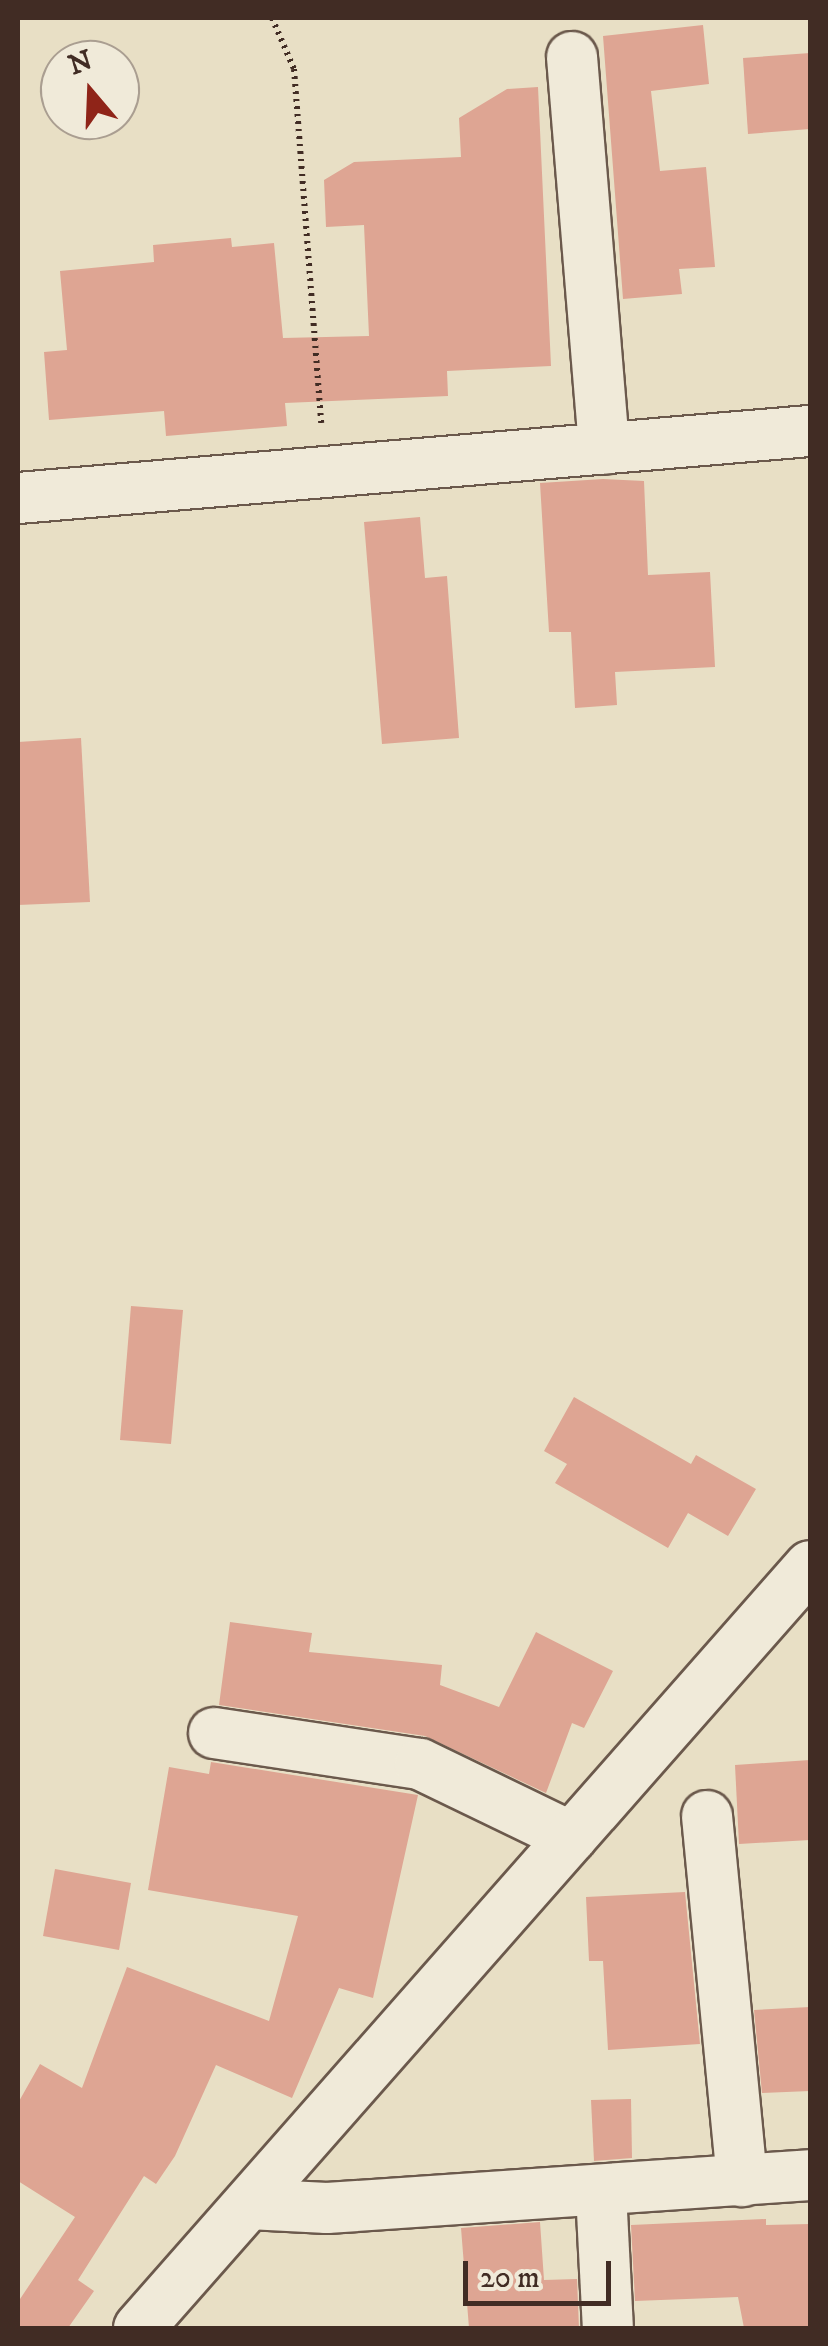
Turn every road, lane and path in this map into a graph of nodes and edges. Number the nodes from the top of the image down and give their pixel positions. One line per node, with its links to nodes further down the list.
1 (272, 18): 5 (path)
2 (572, 57): 4 (street)
3 (810, 431): 4 (street)
4 (604, 449): 5 (street)
5 (324, 474): 6 (street)
6 (18, 498)
7 (810, 1566): 10 (street)
8 (214, 1733): 10 (street)
9 (706, 1816): 12 (street)
10 (570, 1837): 14 (street)
11 (810, 2175): 12 (street)
12 (742, 2180): 13 (street)
13 (601, 2192): 14 (street); 16 (street)
14 (249, 2204): 15 (street)
15 (139, 2328)
16 (608, 2328)

